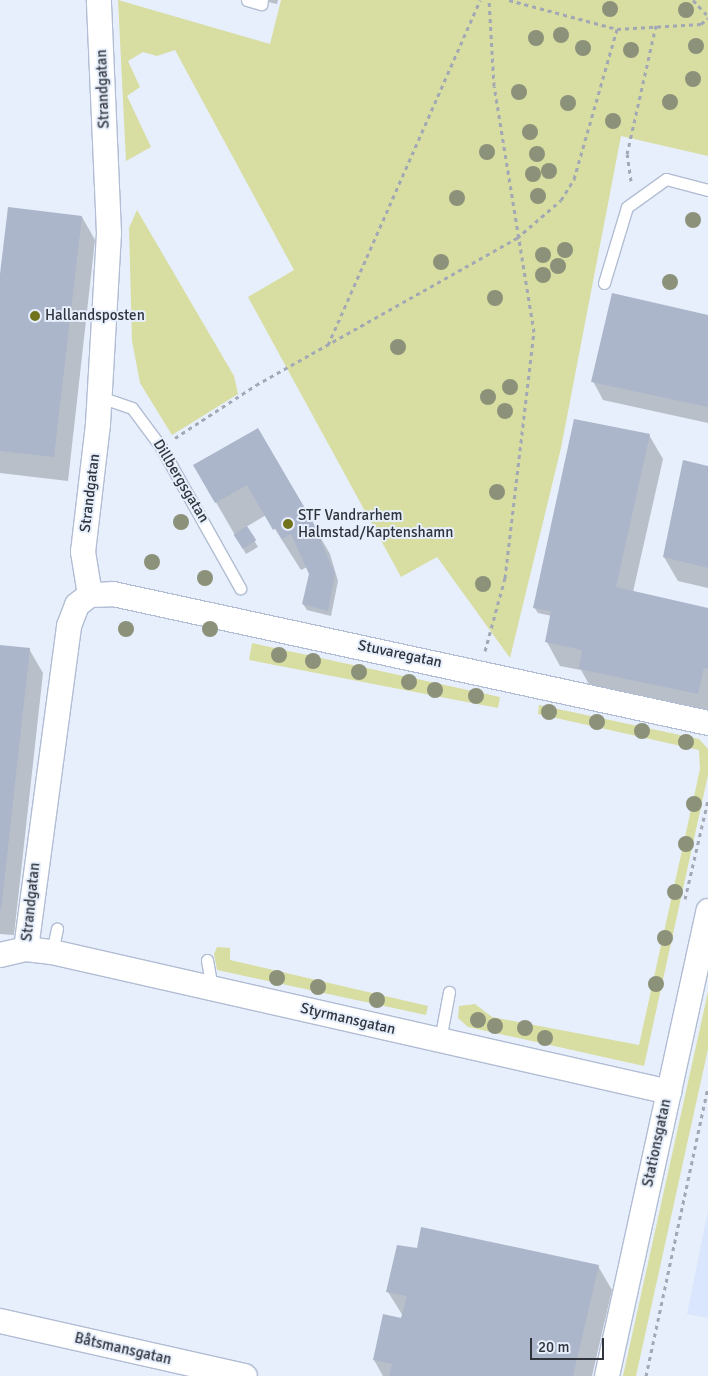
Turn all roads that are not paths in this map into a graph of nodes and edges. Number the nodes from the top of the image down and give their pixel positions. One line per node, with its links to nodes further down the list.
1 (99, 0): 6 (street, Strandgatan)
2 (247, 0): 3 (lane)
3 (262, 0)
4 (708, 190): 5 (lane)
5 (604, 283)
6 (100, 397): 7 (lane, Dillbergsgatan); 8 (street, Strandgatan)
7 (240, 588)
8 (90, 595): 9 (street, Stuvaregatan); 11 (street, Strandgatan)
9 (708, 724)
10 (708, 911): 17 (street, Stationsgatan)
11 (26, 949): 12 (street, Strandgatan); 14 (street, Styrmansgatan)
12 (0, 955)
13 (208, 960): 14 (lane)
14 (212, 988): 16 (street, Styrmansgatan)
15 (449, 992): 16 (lane)
16 (440, 1040): 17 (street, Styrmansgatan)
17 (669, 1092): 20 (street, Stationsgatan)
18 (0, 1321): 19 (street, Båtsmansgatan)
19 (245, 1376)
20 (607, 1376)

